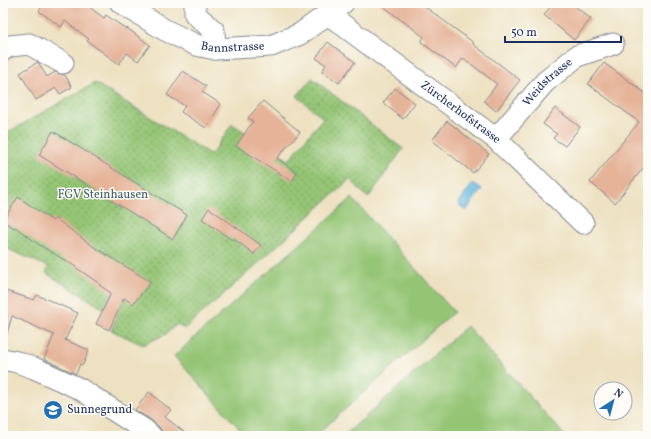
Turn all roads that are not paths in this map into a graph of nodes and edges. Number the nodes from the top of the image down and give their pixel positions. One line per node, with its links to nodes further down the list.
1 (121, 3): 5 (street, Bannstrasse)
2 (195, 3): 5 (street)
3 (336, 9): 5 (street, Bannstrasse); 8 (street, Zürcherhofstrasse)
4 (613, 44): 8 (street, Weidstrasse)
5 (215, 49)
6 (3, 50): 7 (street)
7 (63, 63)
8 (496, 139): 9 (street, Zürcherhofstrasse)
9 (583, 223)
10 (3, 359): 11 (street)
11 (151, 436)

